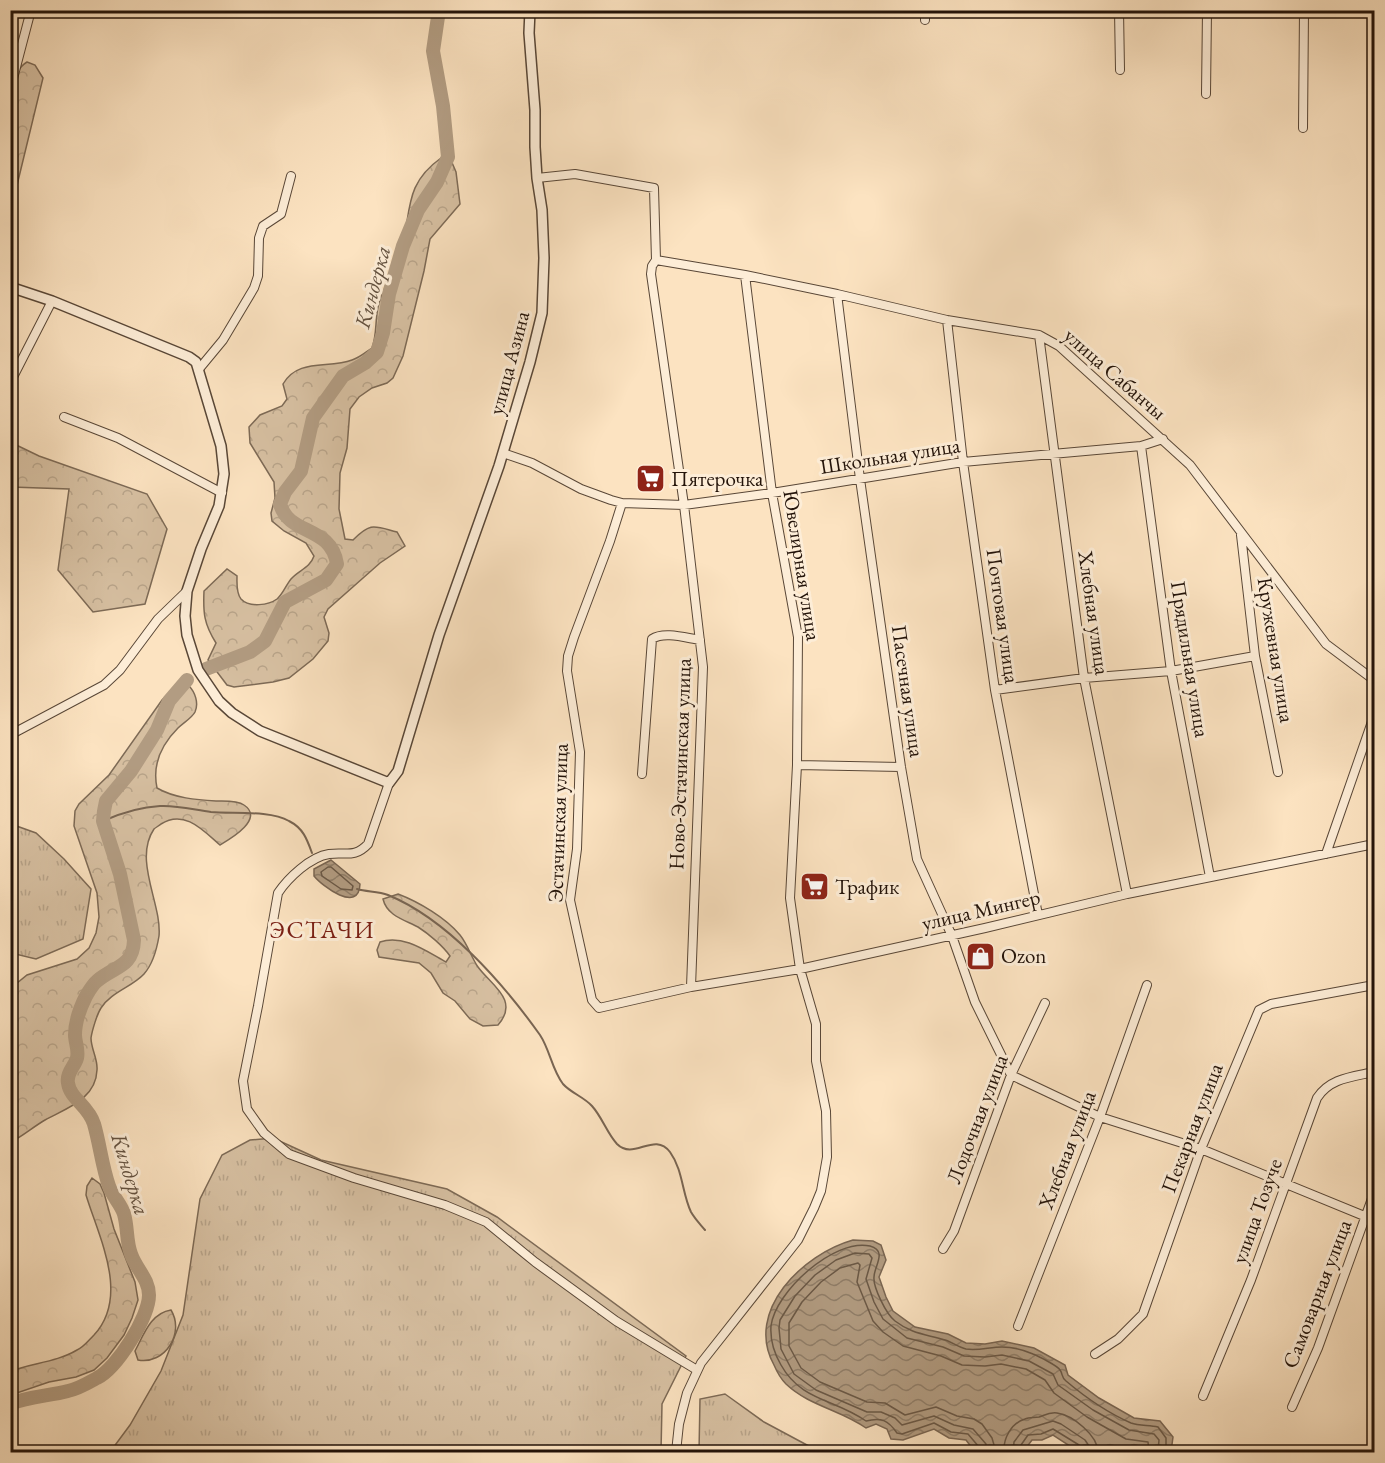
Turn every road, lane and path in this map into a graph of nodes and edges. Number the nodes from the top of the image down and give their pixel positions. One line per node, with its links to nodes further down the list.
1 (31, 10): 9 (street)
2 (530, 10): 13 (street, улица Азина)
3 (925, 10): 7 (street)
4 (1119, 10): 8 (street)
5 (1207, 10): 10 (street)
6 (1304, 10): 11 (street)
7 (925, 20)
8 (1120, 70)
9 (10, 90)
10 (1206, 94)
11 (1303, 128)
12 (291, 176): 21 (street)
13 (537, 178): 14 (street); 26 (street, улица Азина)
14 (656, 260): 15 (street, улица Сабанчы); 33 (street, Ново-Эстачинская улица)
15 (745, 275): 17 (street, улица Сабанчы); 31 (street, Ювелирная улица)
16 (10, 287): 18 (street)
17 (837, 294): 19 (street, улица Сабанчы); 29 (street, Пасечная улица)
18 (52, 301): 21 (street); 22 (street)
19 (947, 320): 20 (street, улица Сабанчы); 28 (street, Почтовая улица)
20 (1039, 335): 24 (street, улица Сабанчы); 27 (street, Хлебная улица)
21 (200, 369): 30 (street)
22 (11, 381)
23 (64, 417): 30 (street)
24 (1163, 438): 25 (street, Школьная улица); 34 (street, улица Сабанчы)
25 (1141, 446): 27 (street, Школьная улица); 38 (street, Прядильная улица)
26 (503, 453): 32 (street, Школьная улица); 48 (street, улица Азина)
27 (1055, 455): 28 (street, Школьная улица); 39 (street, Хлебная улица)
28 (963, 462): 29 (street, Школьная улица); 41 (street, Почтовая улица)
29 (860, 479): 31 (street, Школьная улица); 45 (street, Пасечная улица)
30 (222, 493): 35 (street)
31 (772, 493): 33 (street, Школьная улица); 44 (street, Ювелирная улица)
32 (622, 503): 33 (street, Школьная улица); 60 (street, Эстачинская улица)
33 (684, 505): 36 (street, Ново-Эстачинская улица)
34 (1241, 534): 37 (street, Кружевная улица); 40 (street, улица Сабанчы)
35 (187, 591): 43 (street); 48 (street)
36 (700, 640): 47 (street); 58 (street, Ново-Эстачинская улица)
37 (1255, 656): 38 (street); 46 (street, Кружевная улица)
38 (1171, 671): 39 (street); 51 (street, Прядильная улица)
39 (1084, 678): 41 (street); 52 (street, Хлебная улица)
40 (1374, 680)
41 (995, 690): 53 (street, Почтовая улица)
42 (1374, 716): 50 (street)
43 (10, 735)
44 (797, 765): 45 (street); 55 (street, Ювелирная улица)
45 (901, 767): 54 (street, Пасечная улица)
46 (1278, 772)
47 (642, 774)
48 (388, 783): 72 (street)
49 (1374, 844): 50 (street, улица Мингер)
50 (1326, 854): 51 (street, улица Мингер)
51 (1210, 877): 52 (street, улица Мингер)
52 (1127, 894): 53 (street, улица Мингер)
53 (1038, 915): 54 (street, улица Мингер)
54 (952, 936): 55 (street, улица Мингер); 62 (street, Пасечная улица)
55 (800, 969): 58 (street, улица Мингер); 72 (street, Ювелирная улица)
56 (1374, 985): 64 (street, Пекарная улица)
57 (1147, 986): 63 (street, Хлебная улица)
58 (691, 987): 60 (street, улица Мингер)
59 (1045, 1003): 62 (street, Лодочная улица)
60 (596, 1007)
61 (1374, 1072): 65 (street, улица Тозуче)
62 (1011, 1075): 63 (street); 69 (street, Лодочная улица)
63 (1100, 1117): 64 (street); 70 (street, Хлебная улица)
64 (1201, 1149): 65 (street); 71 (street, Пекарная улица)
65 (1286, 1184): 67 (street); 73 (street, улица Тозуче)
66 (1374, 1193): 67 (street, Самоварная улица)
67 (1365, 1217): 68 (street); 74 (street, Самоварная улица)
68 (1374, 1220)
69 (943, 1249)
70 (1018, 1326)
71 (1095, 1354)
72 (698, 1370): 75 (street, Ювелирная улица)
73 (1203, 1396)
74 (1292, 1407)
75 (676, 1452)

